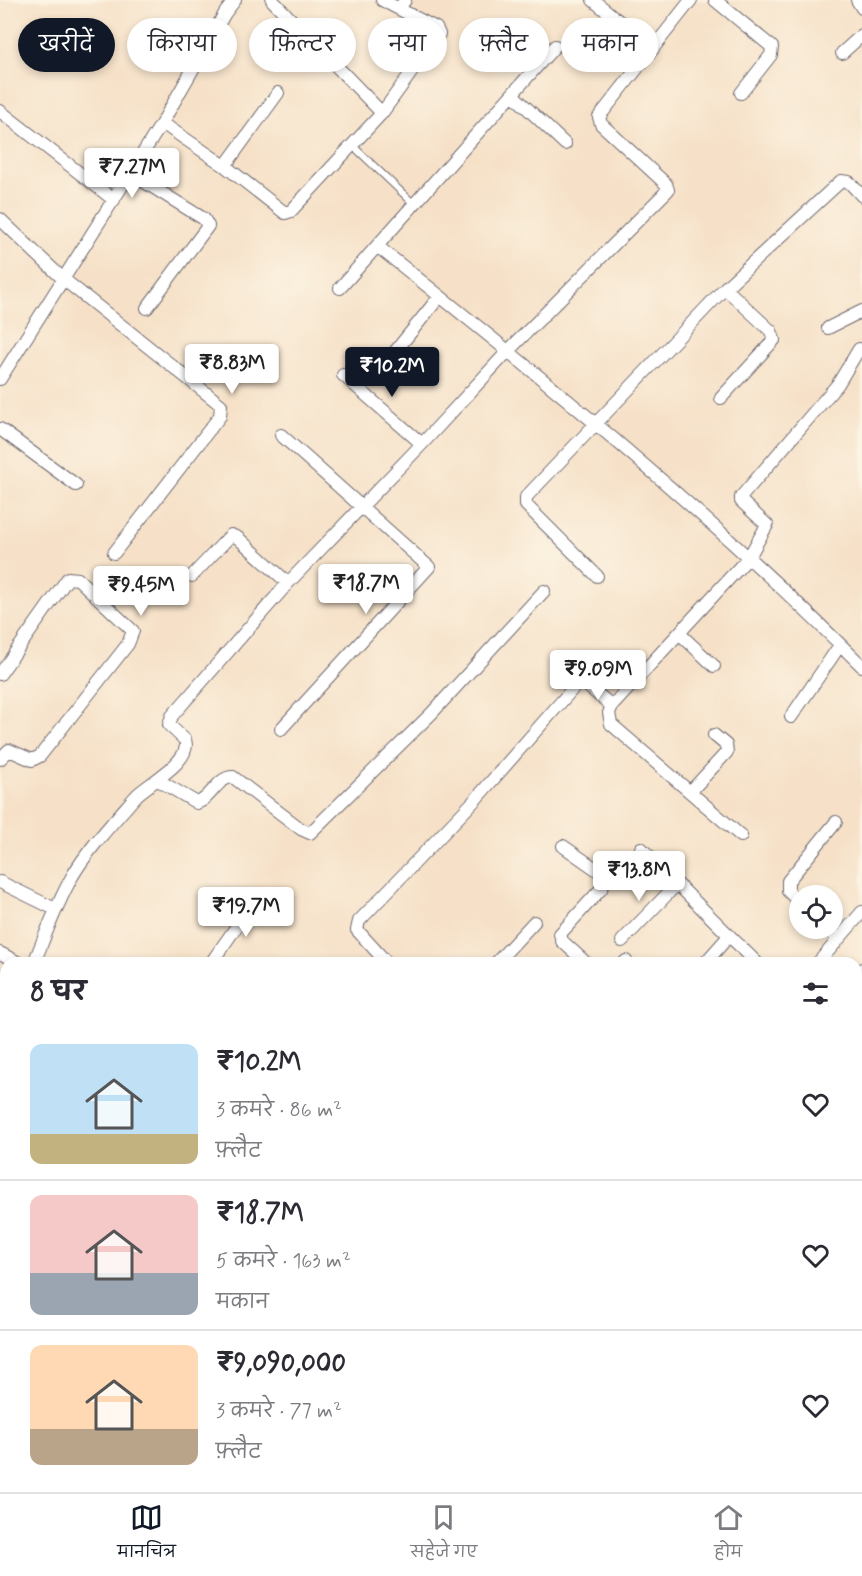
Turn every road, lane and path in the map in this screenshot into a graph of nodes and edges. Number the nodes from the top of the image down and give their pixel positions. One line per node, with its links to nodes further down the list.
1 (235, 0): 21 (street)
2 (272, 0): 20 (street)
3 (382, 0): 8 (street)
4 (593, 0): 10 (street)
5 (691, 0): 12 (street)
6 (715, 0): 17 (street)
7 (857, 0): 9 (street)
8 (402, 4): 20 (street)
9 (862, 8)
10 (615, 18)
11 (862, 34): 14 (street)
12 (658, 43)
13 (555, 46): 18 (street)
14 (842, 53)
15 (635, 72): 39 (street)
16 (278, 93): 24 (street)
17 (741, 93)
18 (512, 94): 22 (street); 28 (street)
19 (0, 111): 27 (street)
20 (382, 113): 23 (street)
21 (162, 123): 24 (street); 25 (street)
22 (565, 144)
23 (352, 145): 24 (street); 28 (lane)
24 (225, 166)
25 (130, 173): 27 (street); 35 (street)
26 (862, 196): 33 (street)
27 (114, 200): 31 (street)
28 (414, 204): 30 (street)
29 (0, 219): 31 (street)
30 (377, 246): 32 (street); 34 (street)
31 (62, 278): 41 (street); 51 (street)
32 (340, 288)
33 (725, 288): 44 (street); 45 (street)
34 (440, 296): 39 (street); 40 (street)
35 (147, 308)
36 (862, 311): 37 (street)
37 (828, 328)
38 (859, 349): 52 (street)
39 (509, 350): 45 (street); 48 (street)
40 (394, 353)
41 (4, 362): 43 (street)
42 (343, 375): 48 (street)
43 (0, 379)
44 (721, 398)
45 (594, 424): 52 (street); 54 (street)
46 (0, 429): 49 (street)
47 (282, 435): 50 (street)
48 (422, 444): 50 (street)
49 (76, 485)
50 (361, 507): 55 (street); 64 (street)
51 (114, 553)
52 (749, 557): 57 (street); 58 (street)
53 (192, 576): 55 (street)
54 (597, 576)
55 (288, 583): 67 (street)
56 (544, 591): 67 (street)
57 (679, 633): 59 (street); 62 (street)
58 (840, 645): 60 (street); 63 (street)
59 (714, 666)
60 (862, 666)
61 (0, 674): 66 (street)
62 (612, 706): 68 (street); 86 (street)
63 (791, 717)
64 (282, 729)
65 (714, 735): 68 (street)
66 (1, 754)
67 (158, 780): 77 (street)
68 (690, 792): 70 (street)
69 (836, 822): 75 (street)
70 (741, 836)
71 (563, 846): 88 (street)
72 (641, 848): 74 (street)
73 (0, 882): 77 (street)
74 (677, 884): 81 (street); 83 (street)
75 (789, 892)
76 (264, 898): 85 (street)
77 (55, 909): 84 (street)
78 (862, 912): 80 (street)
79 (534, 922): 87 (street)
80 (843, 933)
81 (729, 936): 89 (street); 90 (street)
82 (838, 939): 91 (street)
83 (622, 941)
84 (36, 957)
85 (215, 957)
86 (382, 957)
87 (502, 957)
88 (579, 957)
89 (710, 957)
90 (751, 957)
91 (823, 957)

